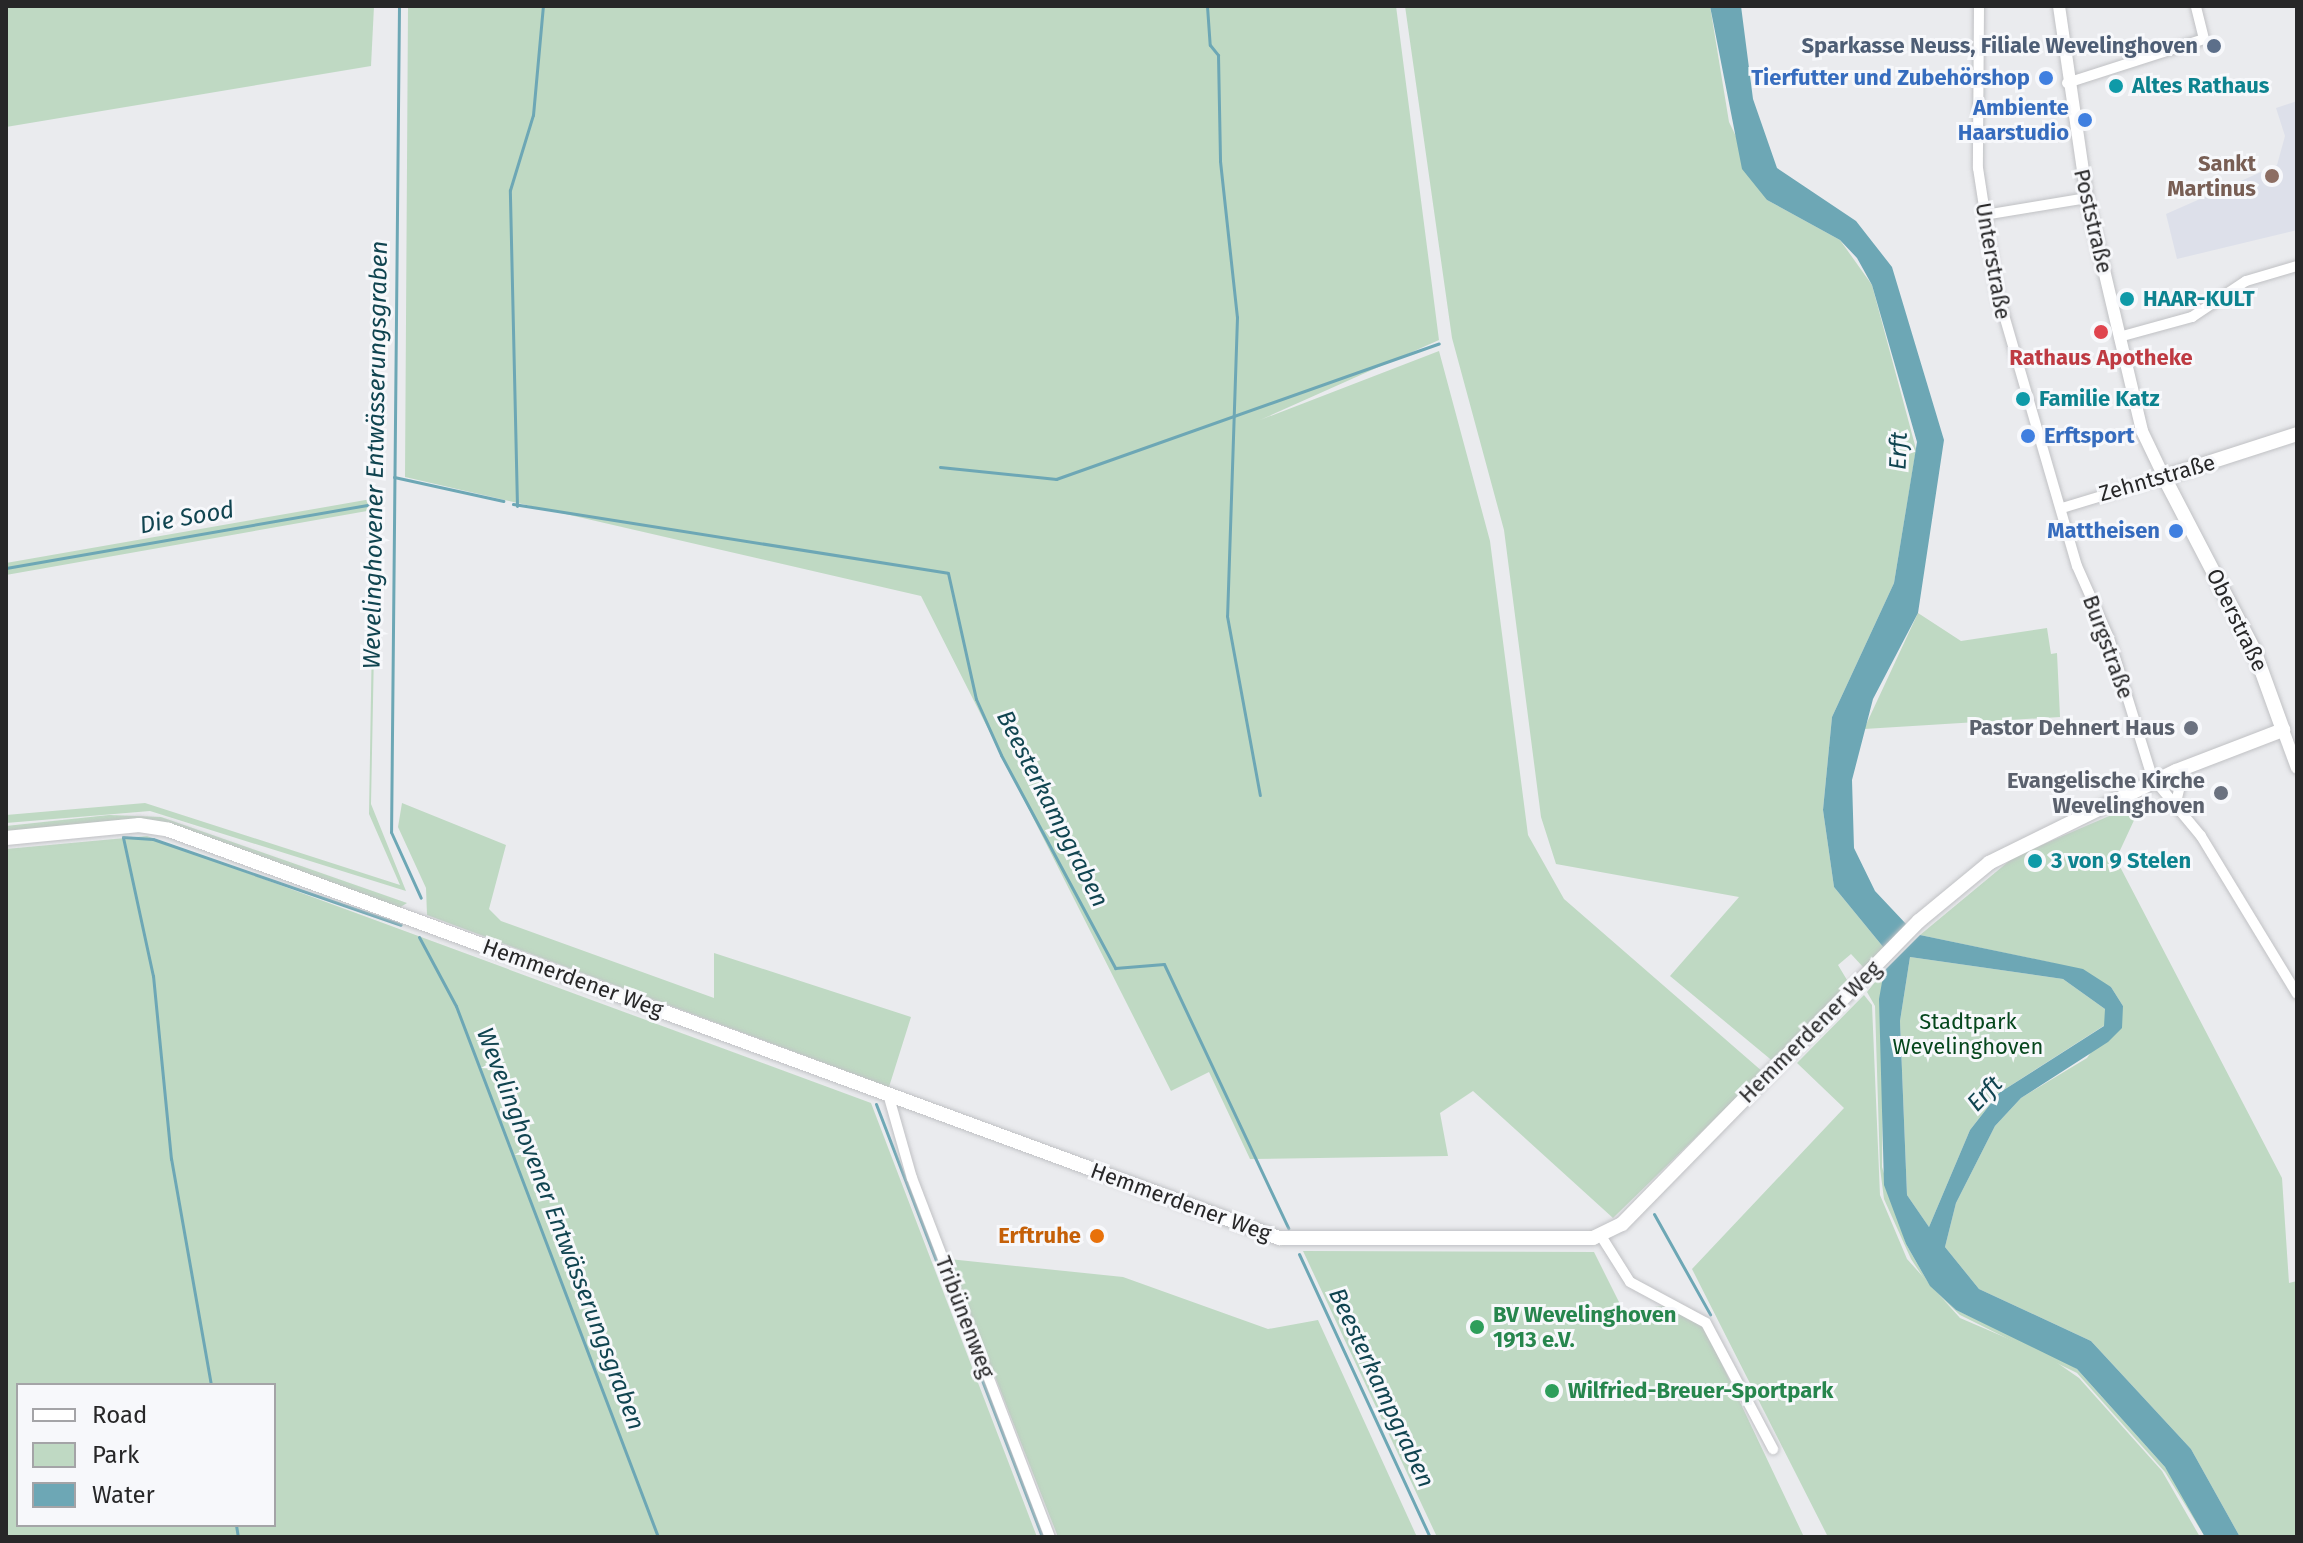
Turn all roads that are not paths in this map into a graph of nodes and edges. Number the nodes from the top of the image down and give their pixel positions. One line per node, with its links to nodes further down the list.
1 (1979, 6): 6 (street, Unterstraße)
2 (2059, 6): 4 (street, Poststraße)
3 (2196, 6): 4 (street)
4 (2067, 83): 5 (street, Poststraße)
5 (2087, 198): 6 (street); 8 (street, Poststraße)
6 (1984, 215): 11 (street, Unterstraße)
7 (2297, 266): 8 (street)
8 (2119, 337): 10 (street, Poststraße)
9 (2297, 434): 10 (main road, Zehntstraße)
10 (2164, 477): 11 (street, Zehntstraße); 12 (main road, Oberstraße)
11 (2062, 508): 15 (street, Burgstraße)
12 (2283, 730): 13 (main road, Hemmerdener Weg); 14 (street, Oberstraße)
13 (2185, 767): 15 (main road, Hemmerdener Weg); 16 (street)
14 (2297, 768)
15 (2156, 784): 16 (street); 20 (main road, Hemmerdener Weg)
16 (2176, 802): 18 (street)
17 (6, 838): 19 (main road, Hemmerdener Weg)
18 (2297, 994)
19 (888, 1094): 20 (main road, Hemmerdener Weg); 22 (street, Tribünenweg)
20 (1601, 1236): 21 (street)
21 (1773, 1449)
22 (1050, 1537)

